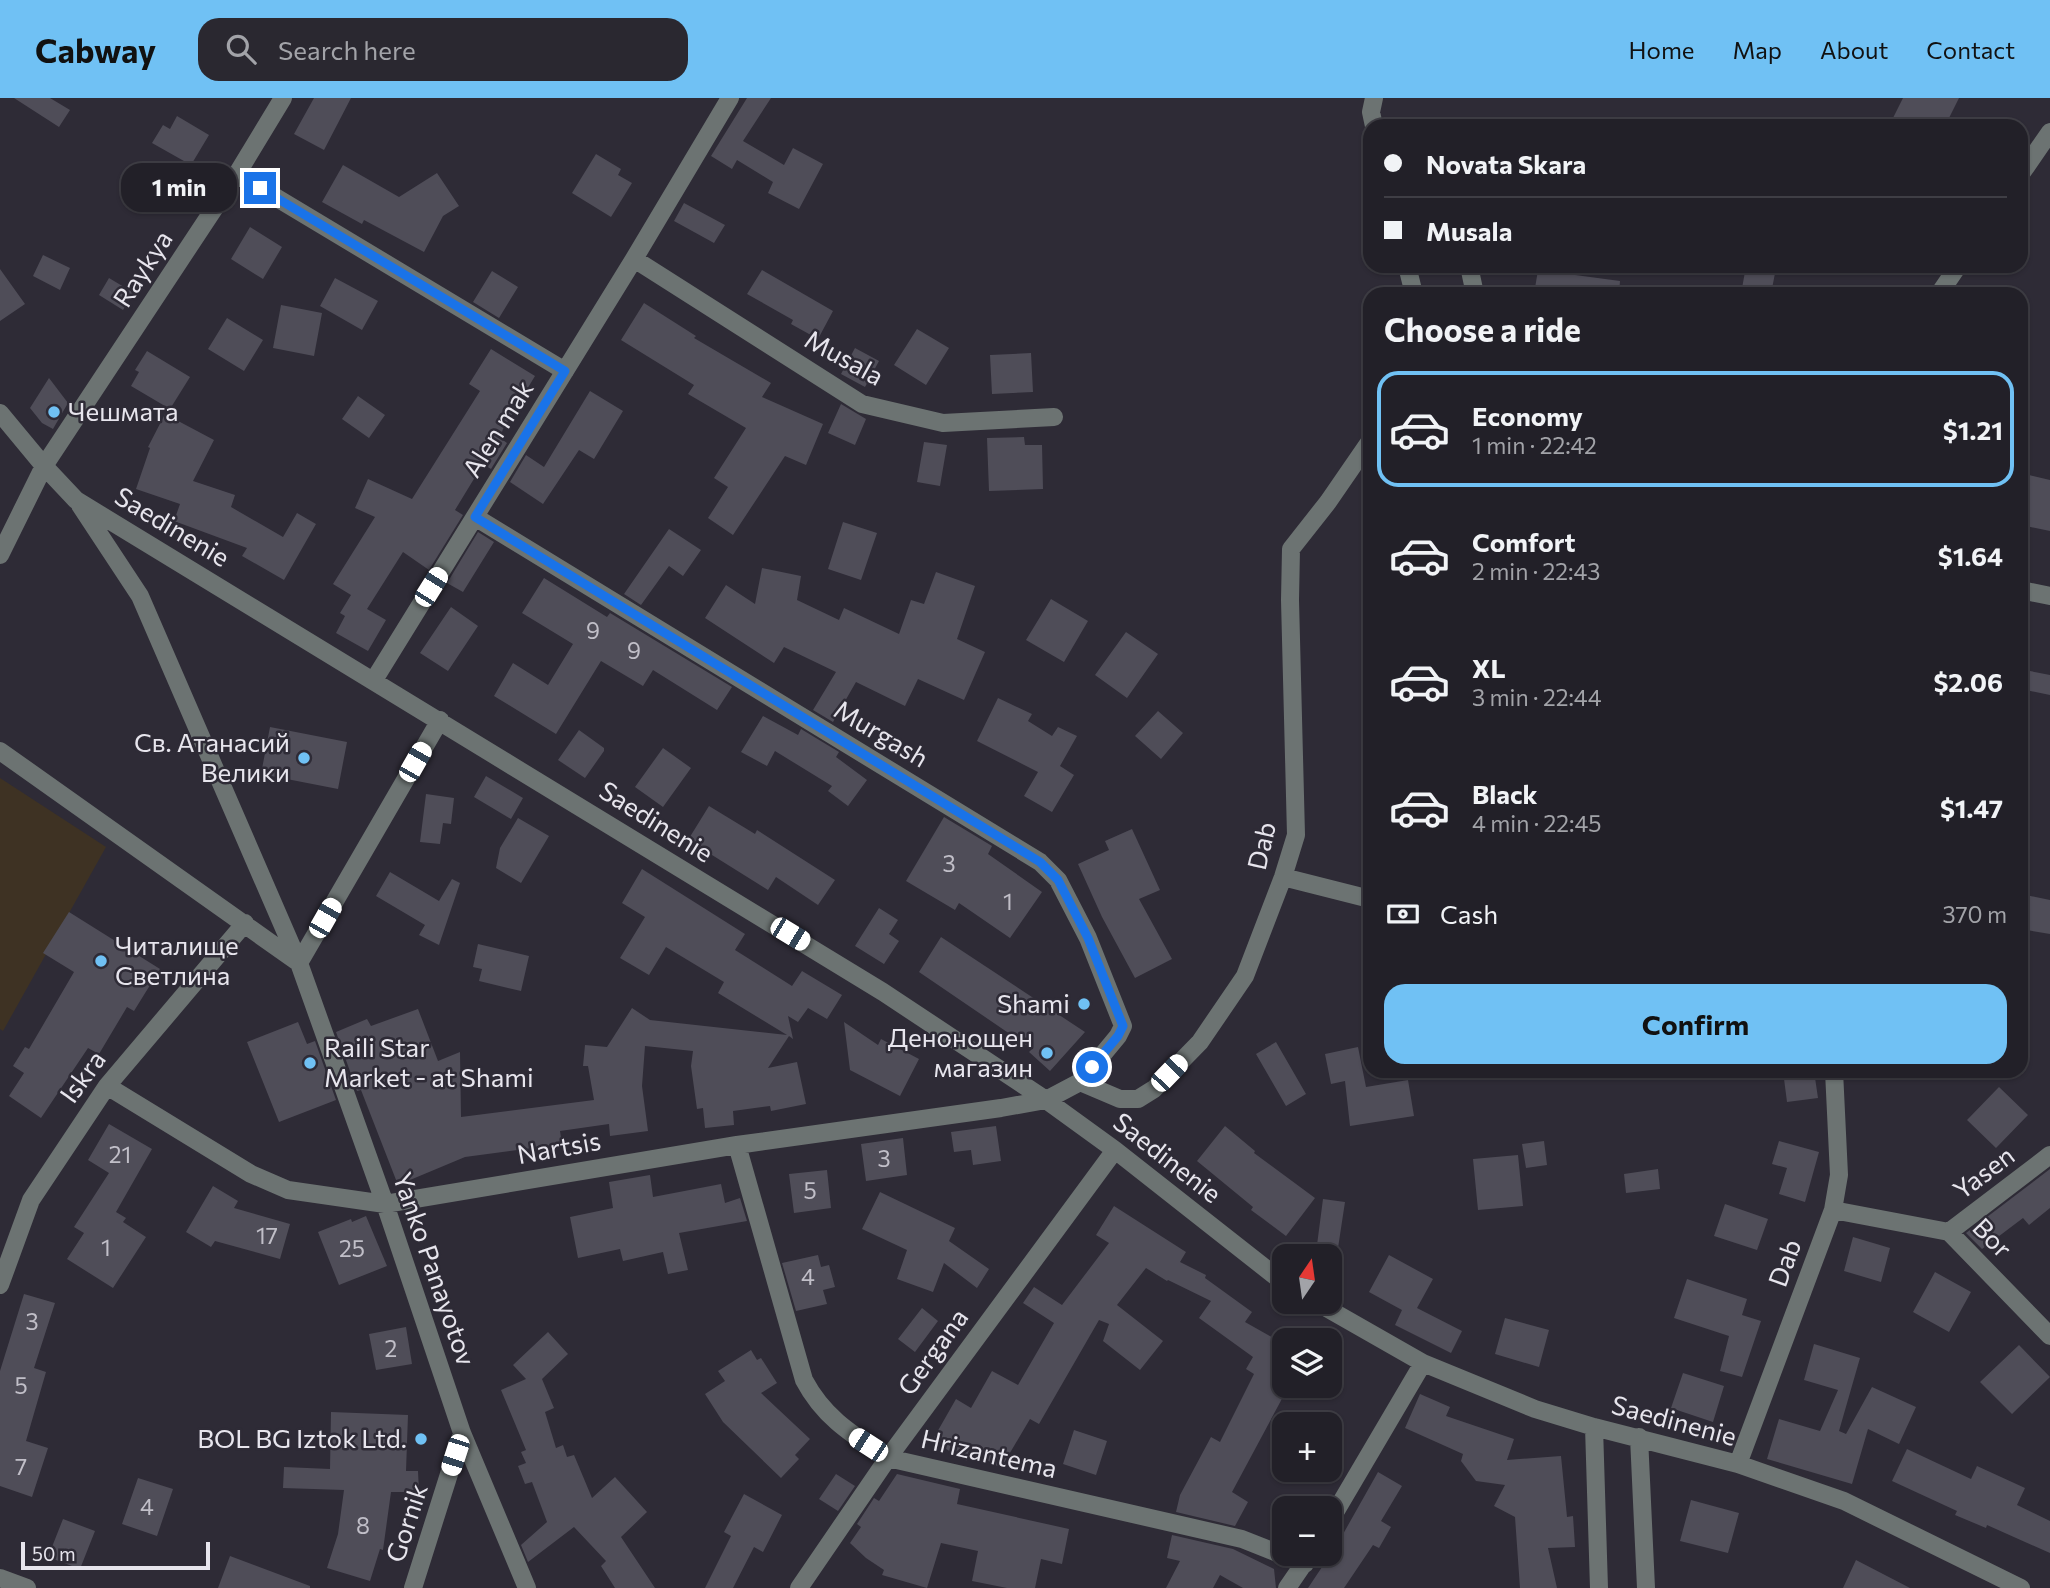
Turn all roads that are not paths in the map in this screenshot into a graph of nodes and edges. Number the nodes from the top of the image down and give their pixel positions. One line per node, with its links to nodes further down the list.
1 (283, 98): 7 (street, Raykya)
2 (730, 98): 8 (street, Alen mak)
3 (1374, 98): 4 (street)
4 (1373, 119)
5 (2050, 132): 6 (street)
6 (2028, 164)
7 (237, 174): 9 (street); 13 (street, Raykya)
8 (634, 260): 9 (street, Alen mak); 11 (street, Musala)
9 (565, 371): 15 (street, Alen mak)
10 (0, 413): 13 (street, Saedinenie)
11 (1054, 417)
12 (1363, 451): 22 (street, Dab)
13 (44, 466): 14 (street, Saedinenie); 16 (street, Raykya)
14 (76, 500): 19 (street, Saedinenie); 25 (street, Yanko Panayotov)
15 (475, 517): 19 (street, Alen mak); 27 (street, Murgash)
16 (0, 555)
17 (2028, 591): 18 (street)
18 (2050, 596)
19 (374, 680): 20 (street, Saedinenie)
20 (440, 720): 25 (street); 29 (street, Saedinenie)
21 (0, 751): 24 (street)
22 (1283, 877): 23 (street); 27 (street, Dab)
23 (1363, 897)
24 (246, 923): 25 (street); 28 (street, Iskra)
25 (299, 963): 33 (street, Yanko Panayotov)
26 (1834, 1078): 34 (street, Dab)
27 (1080, 1082): 29 (street)
28 (107, 1086): 33 (street, Nartsis); 37 (street, Iskra)
29 (1046, 1100): 30 (street, Nartsis); 31 (street, Saedinenie)
30 (737, 1145): 33 (street, Nartsis); 44 (street, Hrizantema)
31 (1115, 1150): 36 (street, Saedinenie); 44 (street, Gergana)
32 (2050, 1156): 35 (street, Yasen)
33 (385, 1204): 42 (street, Yanko Panayotov)
34 (1833, 1210): 35 (street, Bor); 45 (street, Dab)
35 (1949, 1232): 39 (street, Bor)
36 (1272, 1274)
37 (0, 1285)
38 (1337, 1314): 40 (street, Saedinenie)
39 (2050, 1336)
40 (1423, 1363): 41 (street, Saedinenie); 46 (street)
41 (1594, 1427): 43 (street, Saedinenie); 55 (street)
42 (463, 1433): 51 (street, Gornik); 52 (street, Yanko Panayotov)
43 (1639, 1437): 45 (street, Saedinenie); 56 (street)
44 (888, 1458): 47 (street, Hrizantema); 53 (street, Gergana)
45 (1738, 1464): 57 (street, Saedinenie)
46 (1342, 1501)
47 (1272, 1548)
48 (1303, 1566): 54 (street)
49 (0, 1578): 50 (street)
50 (27, 1588)
51 (413, 1588)
52 (527, 1588)
53 (799, 1588)
54 (1287, 1588)
55 (1599, 1588)
56 (1646, 1588)
57 (2021, 1588)

